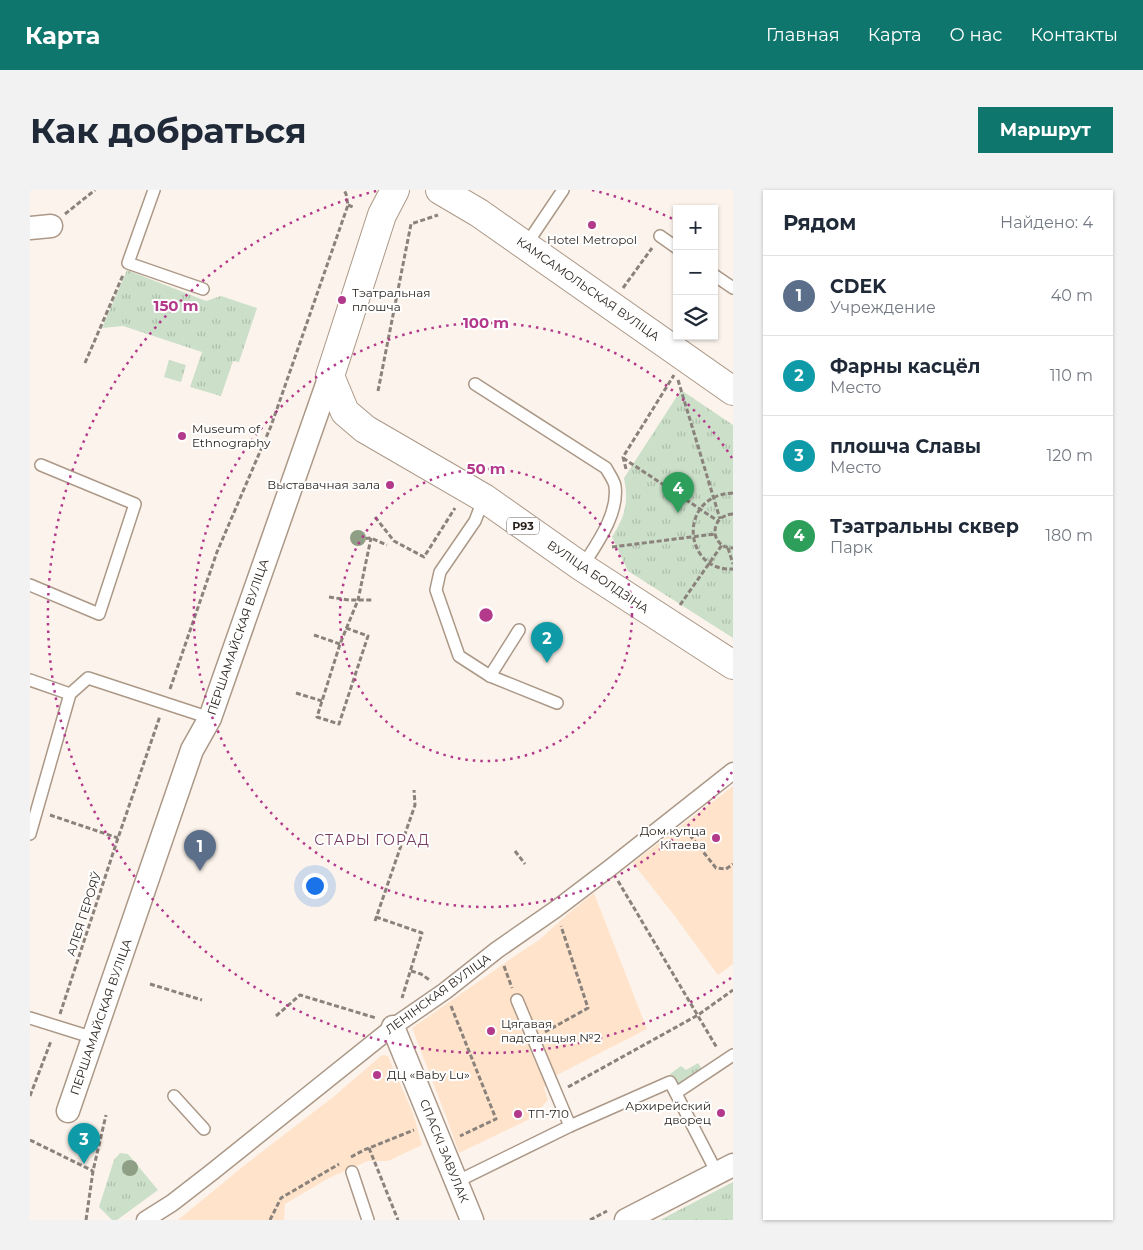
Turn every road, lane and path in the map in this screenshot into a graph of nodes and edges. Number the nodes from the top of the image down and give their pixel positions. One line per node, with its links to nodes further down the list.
1 (94, 190): 9 (path)
2 (154, 190): 13 (lane)
3 (344, 190): 7 (path)
4 (395, 190): 19 (main road, ПЕРШАМАЙСКАЯ ВУЛІЦА)
5 (564, 190): 11 (lane)
6 (440, 202): 11 (main road, КАМСАМОЛЬСКАЯ ВУЛІЦА); 22 (path)
7 (348, 205): 8 (path); 60 (path, АЛЕЯ ГЕРОЯЎ)
8 (353, 207)
9 (41, 227)
10 (660, 236): 12 (lane); 15 (path)
11 (526, 245): 21 (main road, КАМСАМОЛЬСКАЯ ВУЛІЦА)
12 (673, 245)
13 (128, 263): 17 (lane); 18 (path)
14 (718, 278): 16 (lane)
15 (623, 288)
16 (733, 288)
17 (203, 289)
18 (85, 363)
19 (330, 376): 25 (main road, ВУЛІЦА БОЛДЗІНА / Р93); 62 (street, ПЕРШАМАЙСКАЯ ВУЛІЦА)
20 (476, 384): 43 (lane)
21 (733, 391)
22 (378, 392)
23 (41, 465): 45 (lane)
24 (733, 493): 26 (path)
25 (484, 498): 43 (main road, ВУЛІЦА БОЛДЗІНА / Р93); 55 (lane)
26 (713, 498): 28 (path); 28 (path); 31 (path)
27 (455, 508): 30 (path)
28 (700, 509): 31 (path); 33 (path)
29 (733, 514): 31 (path)
30 (375, 517)
31 (719, 520): 32 (path)
32 (715, 534): 33 (path); 37 (path)
33 (694, 537): 38 (path); 41 (path)
34 (371, 538): 35 (path); 36 (path); 47 (path)
35 (358, 539)
36 (388, 545)
37 (722, 545): 39 (path); 41 (path)
38 (612, 547)
39 (728, 548): 40 (path); 42 (path)
40 (733, 548)
41 (710, 562): 44 (path); 49 (path)
42 (733, 564)
43 (582, 567): 54 (main road, ВУЛІЦА БОЛДЗІНА / Р93)
44 (733, 569)
45 (30, 585)
46 (329, 597): 47 (path)
47 (358, 600): 48 (path); 50 (path)
48 (373, 600)
49 (678, 608)
50 (346, 628): 53 (path); 59 (path)
51 (519, 630): 55 (lane)
52 (314, 635): 53 (path)
53 (340, 644): 59 (path)
54 (733, 665)
55 (490, 676): 61 (lane)
56 (30, 680): 58 (lane)
57 (296, 693): 59 (path)
58 (70, 694): 60 (lane); 65 (lane)
59 (322, 701)
60 (165, 703): 62 (lane); 68 (path, АЛЕЯ ГЕРОЯЎ)
61 (558, 703)
62 (210, 718): 90 (street, ПЕРШАМАЙСКАЯ ВУЛІЦА)
63 (733, 771): 66 (street, ЛЕНІНСКАЯ ВУЛІЦА)
64 (414, 790): 74 (path)
65 (34, 810): 67 (lane); 68 (path)
66 (675, 817): 71 (path); 72 (street, ЛЕНІНСКАЯ ВУЛІЦА)
67 (30, 834)
68 (118, 838): 88 (path, АЛЕЯ ГЕРОЯЎ)
69 (515, 851): 70 (path)
70 (525, 864)
71 (733, 864)
72 (610, 868): 73 (street, ЛЕНІНСКАЯ ВУЛІЦА); 85 (path)
73 (556, 909): 76 (street, ЛЕНІНСКАЯ ВУЛІЦА); 91 (path)
74 (376, 917): 75 (path); 77 (path)
75 (375, 921)
76 (497, 950): 81 (street, ЛЕНІНСКАЯ ВУЛІЦА); 83 (path)
77 (411, 971): 78 (path); 84 (path)
78 (421, 974)
79 (150, 984): 82 (path)
80 (733, 990): 85 (path)
81 (445, 991): 89 (street, ЛЕНІНСКАЯ ВУЛІЦА); 103 (path)
82 (202, 1000)
83 (517, 1000): 91 (lane)
84 (402, 1001)
85 (698, 1015): 92 (path); 93 (path)
86 (276, 1016): 89 (path)
87 (30, 1018): 88 (lane)
88 (56, 1026): 90 (lane); 95 (path, АЛЕЯ ГЕРОЯЎ)
89 (393, 1027): 99 (street, СПАСКІ ЗАВУЛАК); 112 (street, ЛЕНІНСКАЯ ВУЛІЦА)
90 (94, 1038): 97 (street, ПЕРШАМАЙСКАЯ ВУЛІЦА)
91 (533, 1038): 93 (lane)
92 (729, 1058): 94 (lane)
93 (556, 1093): 100 (lane)
94 (676, 1093): 100 (lane); 107 (lane)
95 (30, 1096)
96 (174, 1096): 101 (lane)
97 (68, 1111)
98 (106, 1115): 108 (path)
99 (432, 1123): 103 (street, СПАСКІ ЗАВУЛАК); 104 (path)
100 (570, 1126): 110 (lane)
101 (204, 1129)
102 (30, 1140): 108 (path)
103 (441, 1145): 110 (street, СПАСКІ ЗАВУЛАК)
104 (369, 1148): 105 (path); 115 (path)
105 (348, 1159)
106 (340, 1164): 113 (path)
107 (725, 1169): 117 (street)
108 (93, 1171): 111 (path)
109 (352, 1172): 114 (lane)
110 (456, 1182): 116 (street, СПАСКІ ЗАВУЛАК)
111 (86, 1220)
112 (146, 1220)
113 (270, 1220)
114 (368, 1220)
115 (398, 1220)
116 (472, 1220)
117 (626, 1220)

